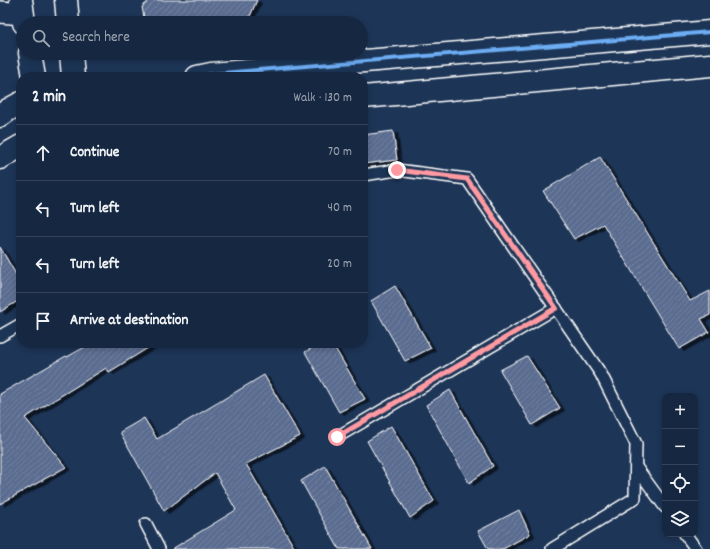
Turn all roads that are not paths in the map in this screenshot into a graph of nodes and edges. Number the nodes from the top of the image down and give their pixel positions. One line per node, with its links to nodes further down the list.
1 (66, 0): 4 (street)
2 (0, 12): 3 (street)
3 (23, 12)
4 (67, 16)
5 (710, 32): 6 (street)
6 (615, 40): 12 (street); 13 (street)
7 (31, 60): 10 (street)
8 (72, 60): 11 (street)
9 (710, 65): 13 (street)
10 (33, 72)
11 (73, 72)
12 (242, 72)
13 (618, 74): 14 (street)
14 (368, 97)
15 (16, 106): 16 (street)
16 (0, 116)
17 (16, 149): 18 (street)
18 (0, 158)
19 (368, 174): 20 (lane)
20 (556, 308): 23 (lane); 24 (lane)
21 (16, 327): 22 (lane)
22 (0, 336)
23 (337, 437)
24 (636, 467): 25 (lane); 29 (lane)
25 (662, 503)
26 (146, 524): 28 (lane)
27 (687, 537): 30 (lane)
28 (159, 549)
29 (552, 549)
30 (696, 549)

